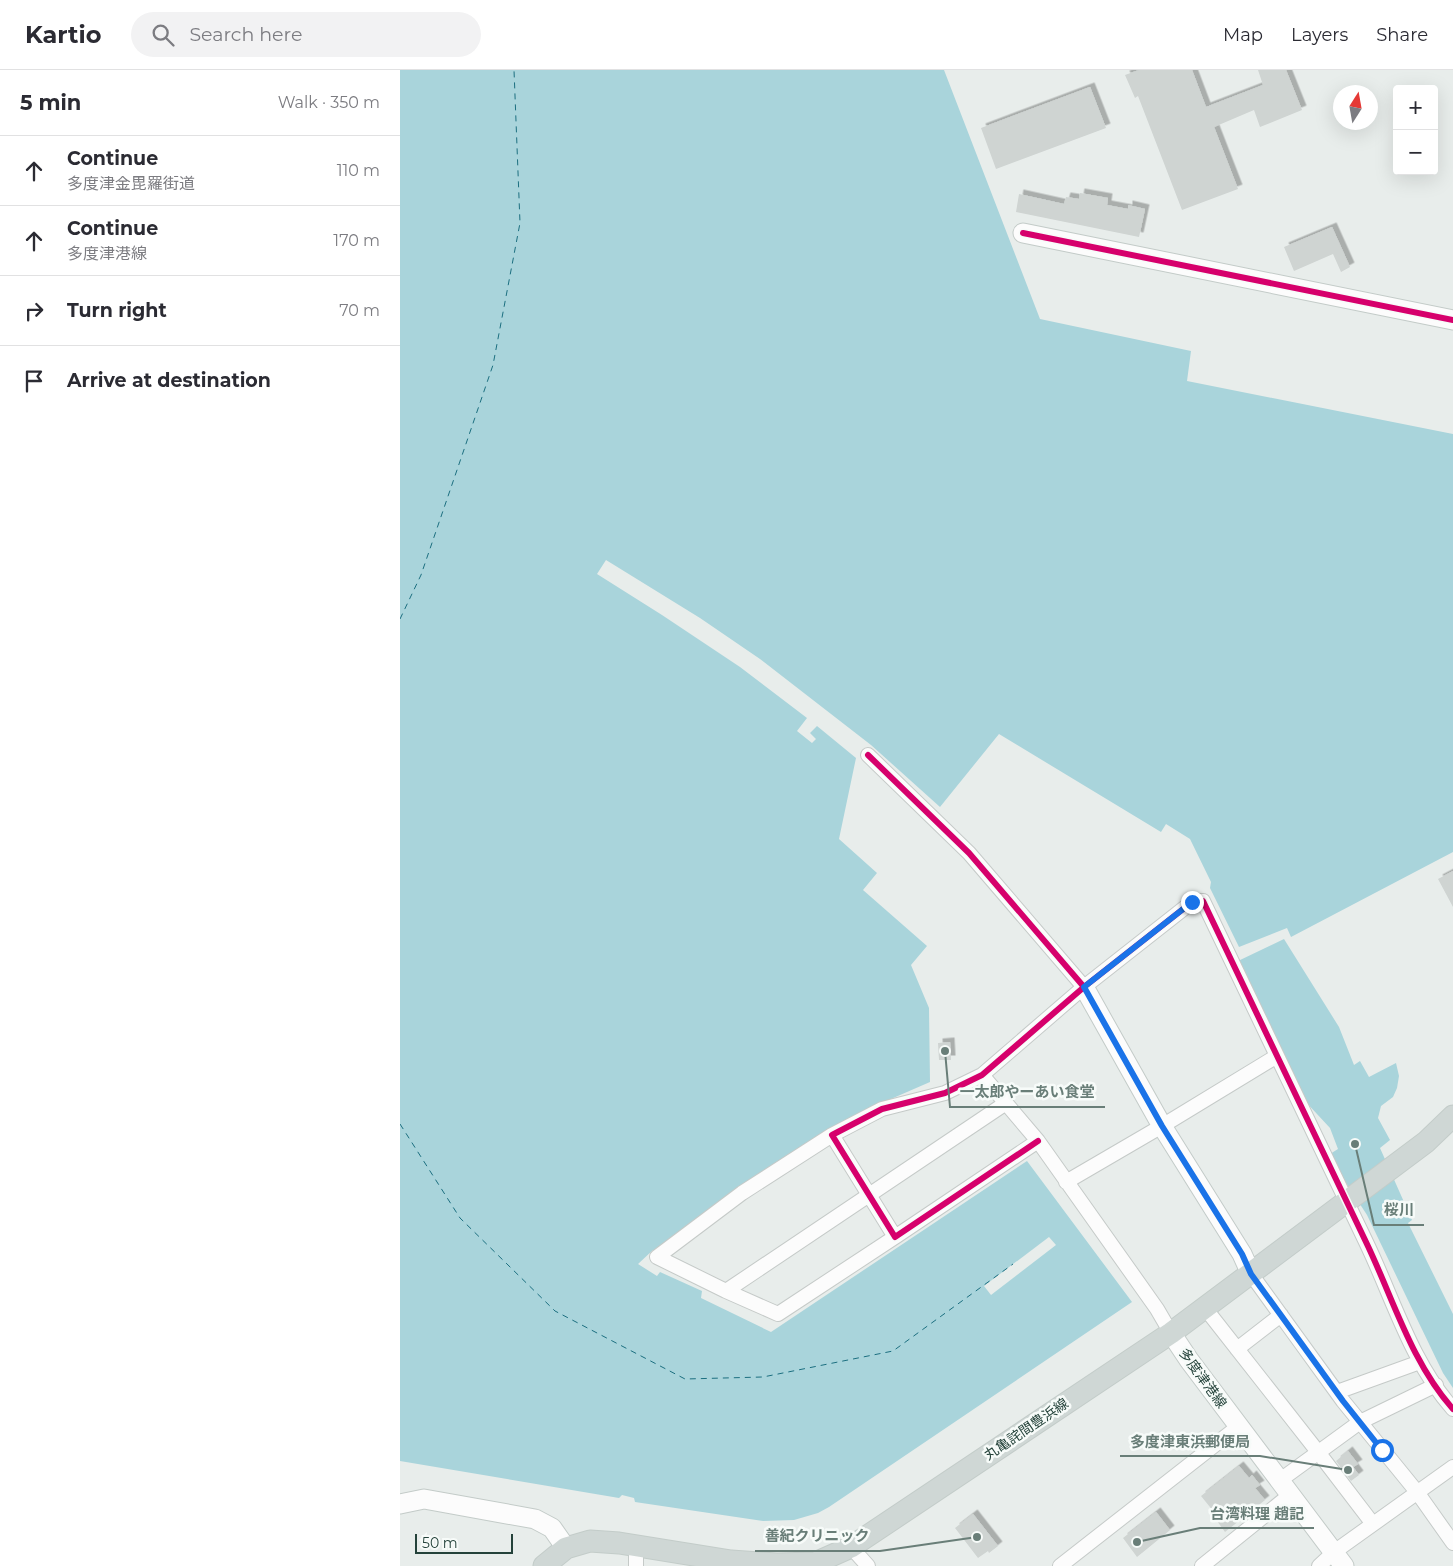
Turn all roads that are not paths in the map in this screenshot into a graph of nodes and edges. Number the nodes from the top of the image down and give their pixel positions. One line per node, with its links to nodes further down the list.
1 (1023, 234): 2 (street)
2 (1453, 320)
3 (868, 755): 4 (street)
4 (1084, 987): 5 (street); 6 (street); 9 (street)
5 (1277, 1056): 9 (street); 14 (street)
6 (982, 1075): 7 (street); 10 (street)
7 (1006, 1104): 11 (street); 13 (street)
8 (1453, 1116): 14 (main road, 丸亀詫間豊浜線)
9 (1162, 1126): 12 (street); 16 (street)
10 (832, 1135): 13 (street); 17 (street)
11 (1038, 1141): 12 (street); 15 (street)
12 (1066, 1182): 20 (street)
13 (869, 1195): 15 (street); 17 (street)
14 (1346, 1201): 16 (main road, 丸亀詫間豊浜線); 22 (street)
15 (894, 1237): 17 (street)
16 (1251, 1274): 18 (main road, 丸亀詫間豊浜線); 19 (street)
17 (726, 1292)
18 (1205, 1308): 20 (main road, 丸亀詫間豊浜線); 21 (street)
19 (1281, 1315): 21 (street); 24 (street)
20 (1171, 1333): 27 (street, 多度津港線); 35 (main road, 丸亀詫間豊浜線)
21 (1237, 1349): 28 (street)
22 (1420, 1362): 23 (street); 24 (street)
23 (1436, 1385): 25 (street); 26 (street)
24 (1336, 1392): 26 (street)
25 (1453, 1409)
26 (1360, 1422): 28 (street); 31 (street)
27 (1239, 1426): 30 (street, 多度津港線); 42 (street)
28 (1318, 1452): 30 (street); 33 (street)
29 (1453, 1468): 31 (street)
30 (1284, 1488): 38 (street, 多度津港線); 43 (street)
31 (1417, 1492): 33 (street); 34 (street)
32 (400, 1504): 36 (street)
33 (1373, 1524): 38 (street)
34 (1453, 1543)
35 (851, 1547): 39 (main road, 丸亀詫間豊浜線); 41 (street)
36 (566, 1548): 37 (main road, 丸亀詫間豊浜線); 40 (main road, 丸亀詫間豊浜線)
37 (636, 1556): 39 (main road, 丸亀詫間豊浜線)
38 (1339, 1559): 44 (street)
39 (815, 1565)
40 (544, 1566)
41 (868, 1566)
42 (1060, 1566)
43 (1202, 1566)
44 (1318, 1566)

